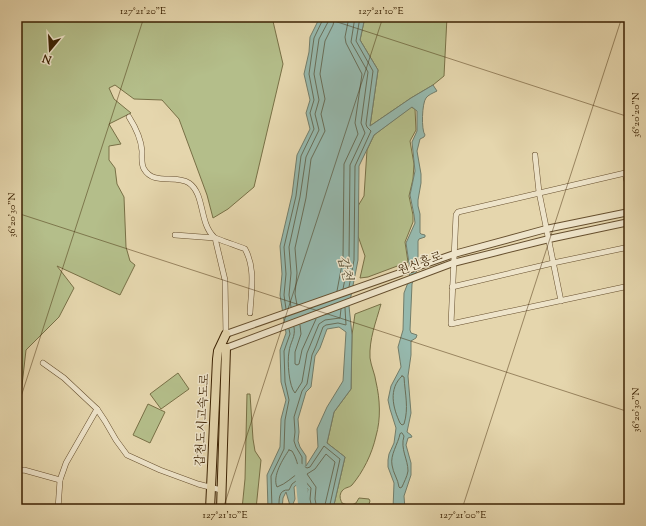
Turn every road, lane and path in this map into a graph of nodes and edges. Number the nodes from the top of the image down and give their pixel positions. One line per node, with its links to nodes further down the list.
1 (129, 117): 9 (street)
2 (535, 155): 4 (street)
3 (629, 190): 4 (street)
4 (539, 192): 7 (street); 12 (street)
5 (629, 212): 7 (street, 원신흥로)
6 (629, 222): 10 (street, 원신흥로)
7 (546, 229): 10 (street); 12 (street, 원신흥로)
8 (175, 235): 9 (street)
9 (215, 238): 18 (street); 19 (street)
10 (548, 239): 13 (street, 원신흥로); 14 (street)
11 (629, 247): 14 (street)
12 (454, 254): 13 (street); 19 (street, 원신흥로)
13 (453, 263): 16 (street); 20 (street, 원신흥로)
14 (553, 263): 16 (street); 17 (street)
15 (629, 286): 17 (street)
16 (452, 288): 17 (street)
17 (561, 301)
18 (250, 313)
19 (226, 334): 20 (street); 25 (main road, 갑천도시고속도로)
20 (226, 348): 26 (main road, 갑천도시고속도로)
21 (43, 363): 22 (street)
22 (97, 409): 24 (street); 25 (street)
23 (17, 471): 24 (street)
24 (60, 480): 27 (street)
25 (211, 488): 26 (street); 28 (main road, 갑천도시고속도로)
26 (221, 490): 29 (main road, 갑천도시고속도로)
27 (58, 509)
28 (210, 509)
29 (221, 509)

